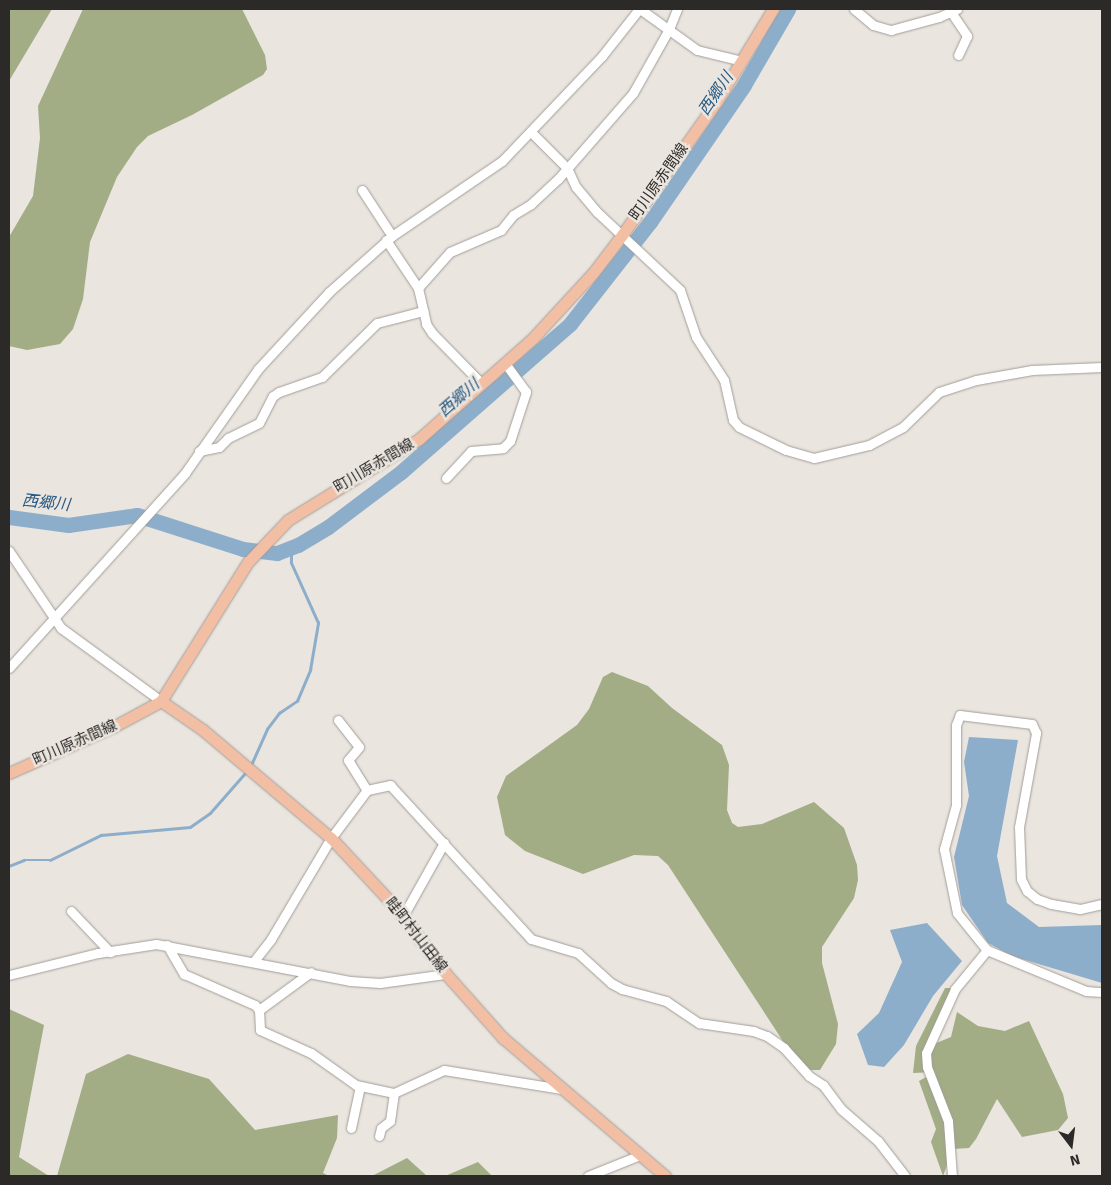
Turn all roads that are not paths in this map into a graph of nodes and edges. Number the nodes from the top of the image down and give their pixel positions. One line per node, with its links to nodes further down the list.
1 (639, 9): 6 (street); 9 (street)
2 (677, 9): 6 (street)
3 (773, 9): 8 (main road, 町川原赤間線)
4 (854, 9): 5 (street)
5 (954, 10): 7 (street)
6 (669, 29): 8 (street); 10 (street)
7 (958, 55)
8 (742, 61): 13 (main road, 町川原赤間線)
9 (532, 133): 10 (street); 12 (street)
10 (567, 168): 13 (street); 14 (street)
11 (362, 190): 12 (street)
12 (389, 238): 14 (street); 19 (street)
13 (625, 238): 16 (main road, 町川原赤間線); 17 (street)
14 (418, 288): 15 (street)
15 (423, 311): 18 (street); 19 (street)
16 (505, 363): 18 (main road, 町川原赤間線); 20 (street)
17 (1102, 367)
18 (482, 384): 24 (main road, 町川原赤間線)
19 (199, 451): 22 (street)
20 (446, 478)
21 (9, 551): 22 (street)
22 (52, 620): 23 (street); 24 (street)
23 (9, 668)
24 (161, 701): 26 (main road, 町川原赤間線); 28 (main road, 畦町村山田線)
25 (338, 720): 27 (street)
26 (9, 773)
27 (367, 790): 28 (street); 29 (street)
28 (331, 838): 32 (main road, 畦町村山田線); 36 (street)
29 (444, 843): 32 (street); 50 (street)
30 (1102, 904): 34 (street)
31 (71, 911): 35 (street)
32 (403, 916): 38 (main road, 畦町村山田線)
33 (167, 945): 35 (street); 36 (street); 41 (street)
34 (988, 950): 40 (street); 51 (street)
35 (110, 952): 39 (street)
36 (254, 961): 37 (street)
37 (311, 972): 38 (street); 41 (street)
38 (446, 974): 43 (main road, 畦町村山田線)
39 (9, 975)
40 (1102, 992)
41 (259, 1010): 42 (street)
42 (360, 1086): 44 (street); 45 (street)
43 (561, 1090): 44 (street); 47 (main road, 畦町村山田線)
44 (394, 1093): 46 (street)
45 (351, 1128)
46 (378, 1136)
47 (640, 1155): 48 (street); 49 (main road, 畦町村山田線)
48 (588, 1176)
49 (665, 1176)
50 (906, 1176)
51 (952, 1176)

